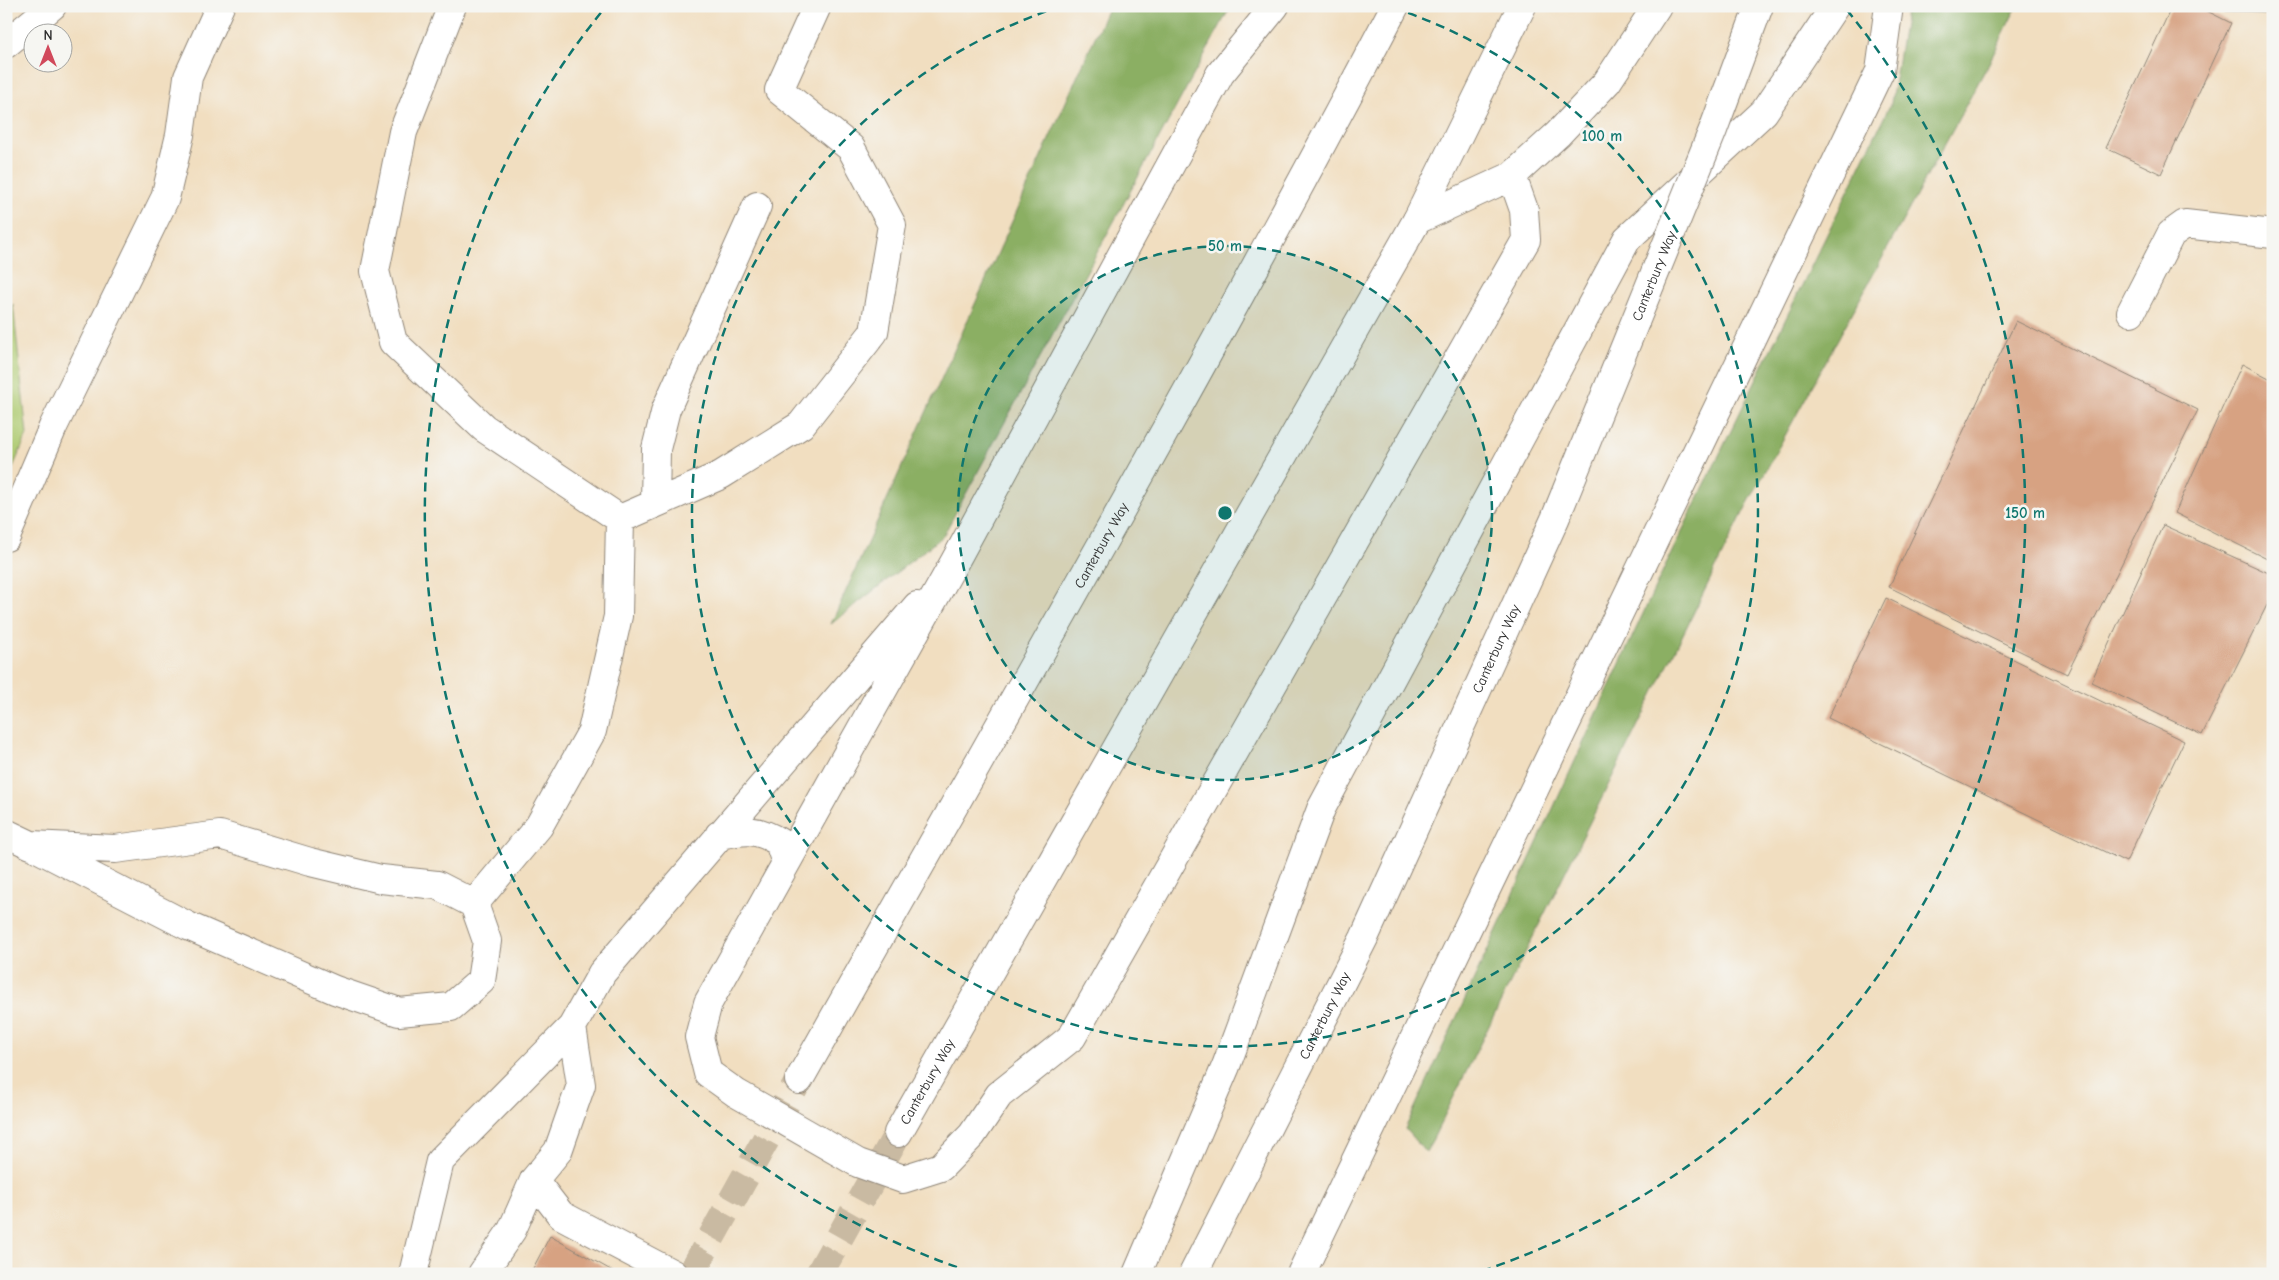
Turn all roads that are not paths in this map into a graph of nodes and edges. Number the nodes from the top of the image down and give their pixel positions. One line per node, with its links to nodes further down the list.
1 (52, 6): 12 (main road)
2 (220, 6): 20 (main road)
3 (452, 6): 19 (main road)
4 (818, 6): 18 (main road)
5 (1275, 6): 21 (main road)
6 (1395, 6): 28 (main road, Canterbury Way)
7 (1522, 6): 15 (main road, Canterbury Way)
8 (1657, 6): 13 (main road)
9 (1759, 6): 35 (main road, Canterbury Way, bridge)
10 (1835, 6): 34 (main road)
11 (1889, 6): 36 (main road)
12 (6, 44)
13 (1512, 176): 15 (main road); 25 (main road)
14 (756, 206): 18 (main road)
15 (1417, 220): 29 (main road, Canterbury Way)
16 (2273, 234): 17 (main road)
17 (2131, 312)
18 (655, 503): 19 (main road)
19 (620, 519): 26 (main road)
20 (6, 537)
21 (955, 561): 23 (main road); 25 (main road)
22 (6, 833): 24 (main road)
23 (719, 835): 25 (main road); 27 (main road)
24 (31, 845): 26 (main road); 26 (main road)
25 (786, 863)
26 (474, 904)
27 (572, 1027): 30 (main road); 31 (main road)
28 (799, 1080)
29 (898, 1133)
30 (534, 1180): 32 (main road); 33 (main road)
31 (413, 1274)
32 (482, 1274)
33 (673, 1274)
34 (1137, 1274)
35 (1193, 1274)
36 (1301, 1274)

